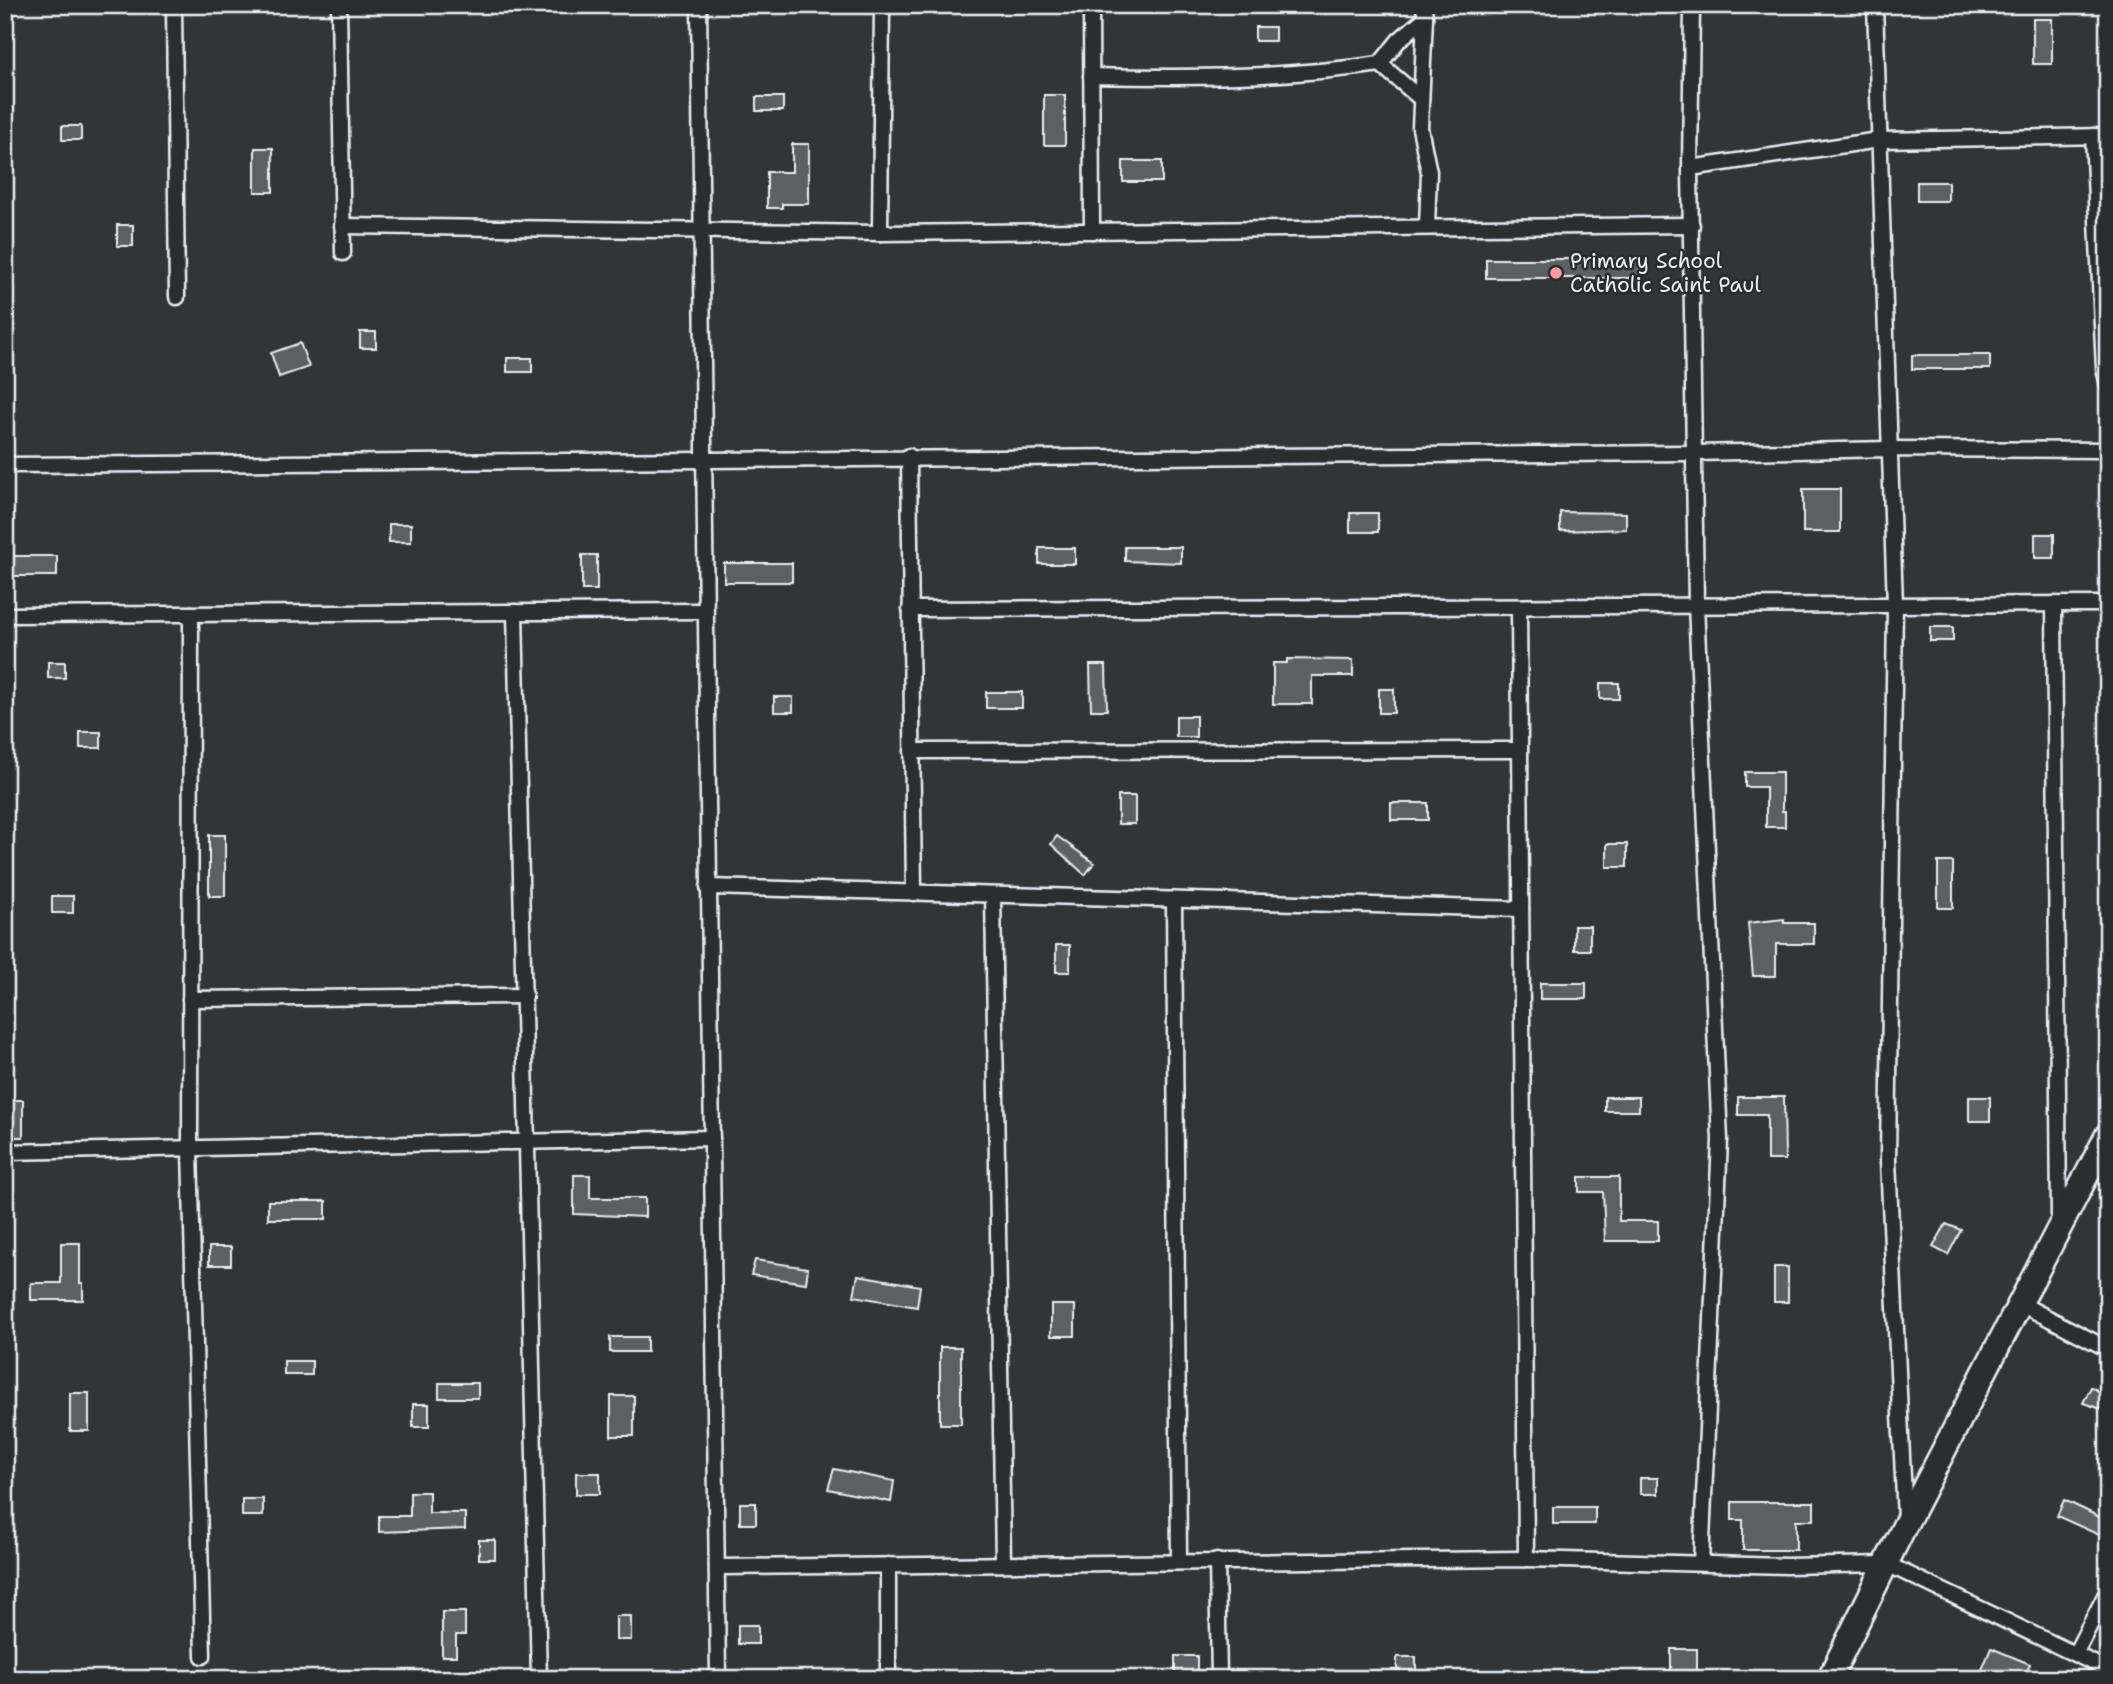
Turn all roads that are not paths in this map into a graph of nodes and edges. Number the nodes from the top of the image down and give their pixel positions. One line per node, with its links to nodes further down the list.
1 (174, 5): 23 (street)
2 (339, 5): 16 (street)
3 (699, 5): 18 (street)
4 (882, 5): 20 (street)
5 (1091, 5): 10 (street)
6 (1692, 5): 14 (street)
7 (1875, 5): 13 (street)
8 (1424, 12): 9 (street); 11 (street)
9 (1380, 64): 10 (street); 11 (street)
10 (1091, 76): 19 (street)
11 (1421, 99): 17 (street)
12 (2100, 136): 13 (street); 22 (street)
13 (1880, 140): 14 (street); 25 (street)
14 (1690, 168): 15 (street)
15 (1692, 225): 17 (street); 27 (street)
16 (342, 226): 18 (street); 21 (street)
17 (1427, 227): 19 (street)
18 (701, 230): 20 (street); 29 (street)
19 (1092, 230): 20 (street)
20 (880, 233)
21 (343, 253)
22 (2103, 267): 24 (street)
23 (177, 297)
24 (2108, 386)
25 (1890, 449): 26 (street); 27 (street); 34 (street)
26 (2108, 450)
27 (1695, 453): 28 (street); 33 (street)
28 (909, 457): 29 (street); 36 (street)
29 (704, 458): 30 (street); 37 (street)
30 (5, 465)
31 (2054, 604): 32 (street); 34 (street); 55 (street)
32 (2108, 604)
33 (1696, 605): 34 (street); 35 (street); 62 (street)
34 (1895, 605): 58 (street)
35 (1519, 607): 36 (street); 41 (street)
36 (910, 609): 42 (street)
37 (705, 611): 38 (street); 43 (street)
38 (515, 612): 39 (street); 48 (street)
39 (191, 614): 40 (street); 49 (street)
40 (5, 615)
41 (1520, 750): 42 (street); 47 (street)
42 (912, 751): 44 (street)
43 (708, 887): 44 (street); 51 (street)
44 (914, 893): 45 (street)
45 (993, 895): 46 (street); 63 (street)
46 (1174, 900): 47 (street); 60 (street)
47 (1521, 909): 59 (street)
48 (525, 996): 49 (street); 52 (street)
49 (190, 999): 53 (street)
50 (2108, 1134): 55 (main road)
51 (712, 1138): 52 (street); 66 (street)
52 (528, 1142): 53 (street); 71 (street)
53 (190, 1149): 54 (street); 69 (street)
54 (5, 1152)
55 (2059, 1228): 56 (main road)
56 (2021, 1304): 57 (street); 58 (main road)
57 (2108, 1349)
58 (1905, 1525): 64 (main road)
59 (1526, 1559): 61 (street); 62 (street)
60 (1179, 1561): 61 (street); 63 (street)
61 (1217, 1561): 74 (street)
62 (1701, 1563): 64 (street)
63 (1003, 1564): 65 (street)
64 (1887, 1564): 68 (street); 75 (main road)
65 (888, 1565): 66 (street); 73 (street)
66 (717, 1567): 72 (street)
67 (2108, 1590): 68 (street)
68 (2075, 1654): 70 (street)
69 (203, 1656)
70 (2108, 1670)
71 (539, 1679)
72 (718, 1679)
73 (888, 1679)
74 (1219, 1679)
75 (1829, 1679)

